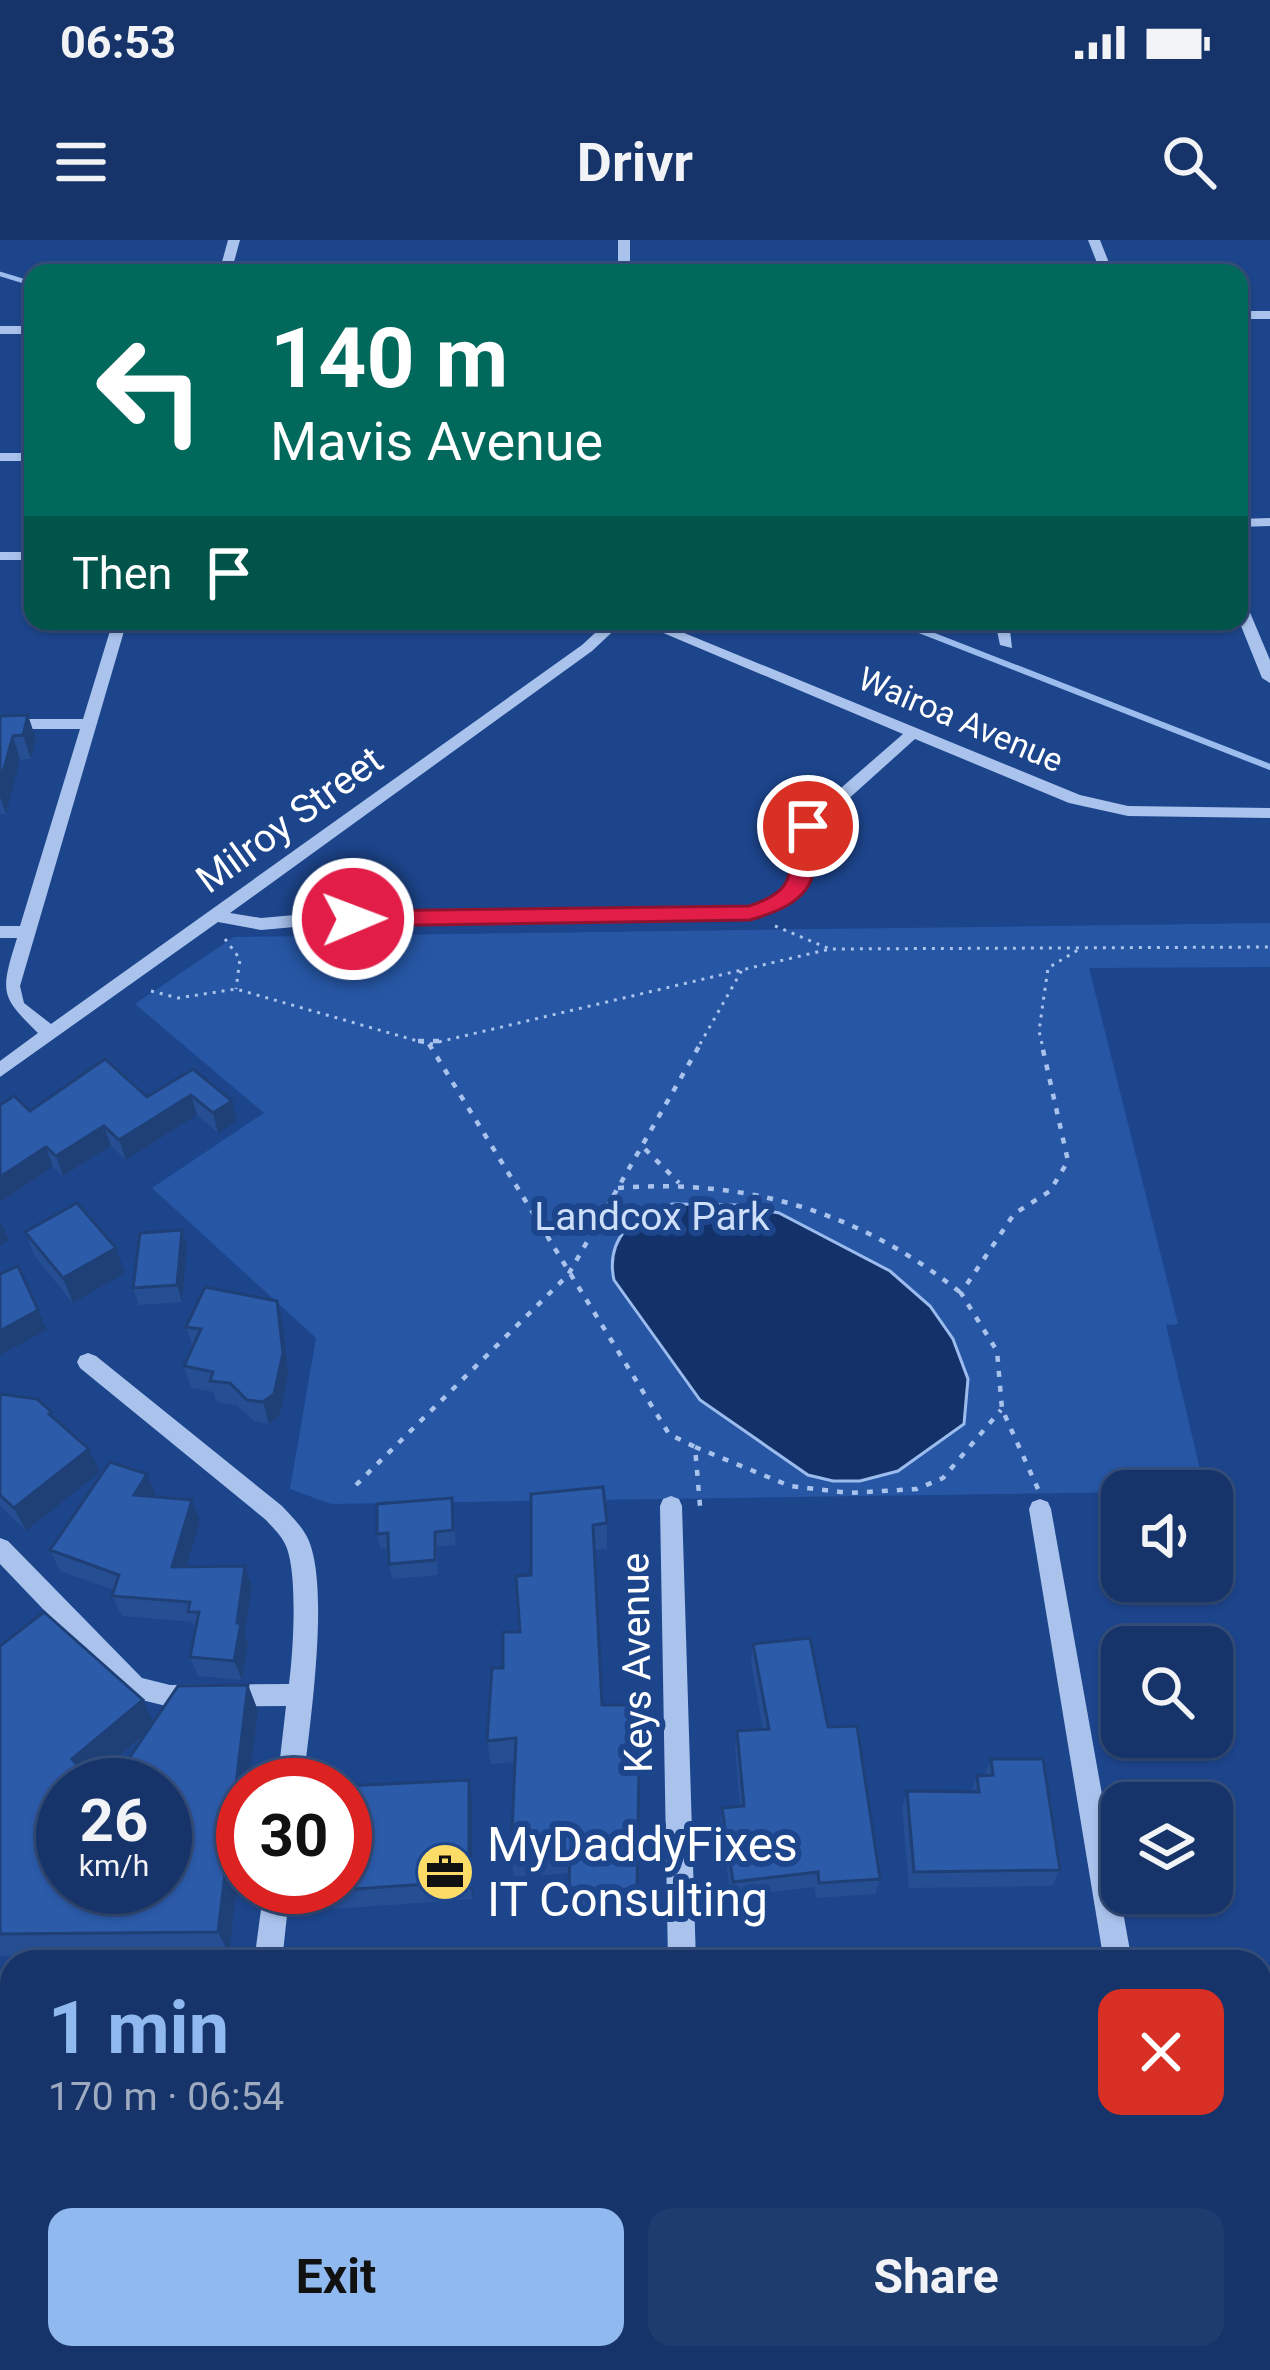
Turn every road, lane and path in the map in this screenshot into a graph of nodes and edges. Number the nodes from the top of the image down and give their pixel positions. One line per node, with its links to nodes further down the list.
1 (1248, 625): 7 (street)
2 (117, 630): 9 (street)
3 (607, 630): 12 (street, Milroy Street)
4 (663, 630): 10 (street, Wairoa Avenue)
5 (1003, 630): 6 (street)
6 (1007, 645)
7 (1270, 678)
8 (0, 724): 9 (street)
9 (89, 724): 17 (street)
10 (914, 732): 11 (street, Wairoa Avenue); 14 (street)
11 (1270, 813)
12 (242, 898): 13 (street, Milroy Street); 14 (street)
13 (218, 915): 14 (street); 25 (street, Milroy Street)
14 (306, 920)
15 (773, 923): 21 (path)
16 (0, 932): 17 (street)
17 (29, 932): 25 (street)
18 (225, 939): 23 (path)
19 (1082, 947): 20 (path); 21 (path); 32 (path)
20 (1270, 947)
21 (830, 949): 22 (path)
22 (742, 970): 26 (path); 28 (path)
23 (236, 989): 24 (path); 26 (path)
24 (151, 991)
25 (51, 1034): 27 (street, Milroy Street)
26 (430, 1044): 31 (path)
27 (0, 1070)
28 (643, 1148): 29 (path); 30 (path)
29 (679, 1183): 30 (path); 32 (path)
30 (619, 1188): 31 (path)
31 (568, 1275): 35 (path); 36 (path)
32 (961, 1293): 34 (path)
33 (88, 1362): 41 (street)
34 (1002, 1409): 35 (path); 37 (path)
35 (695, 1447): 39 (path)
36 (356, 1485)
37 (1039, 1502): 46 (street)
38 (671, 1506): 45 (street, Keys Avenue)
39 (700, 1506)
40 (0, 1548): 41 (street)
41 (301, 1695): 42 (street)
42 (293, 1758)
43 (274, 1914): 44 (street)
44 (270, 1950)
45 (682, 1950)
46 (1116, 1950)

